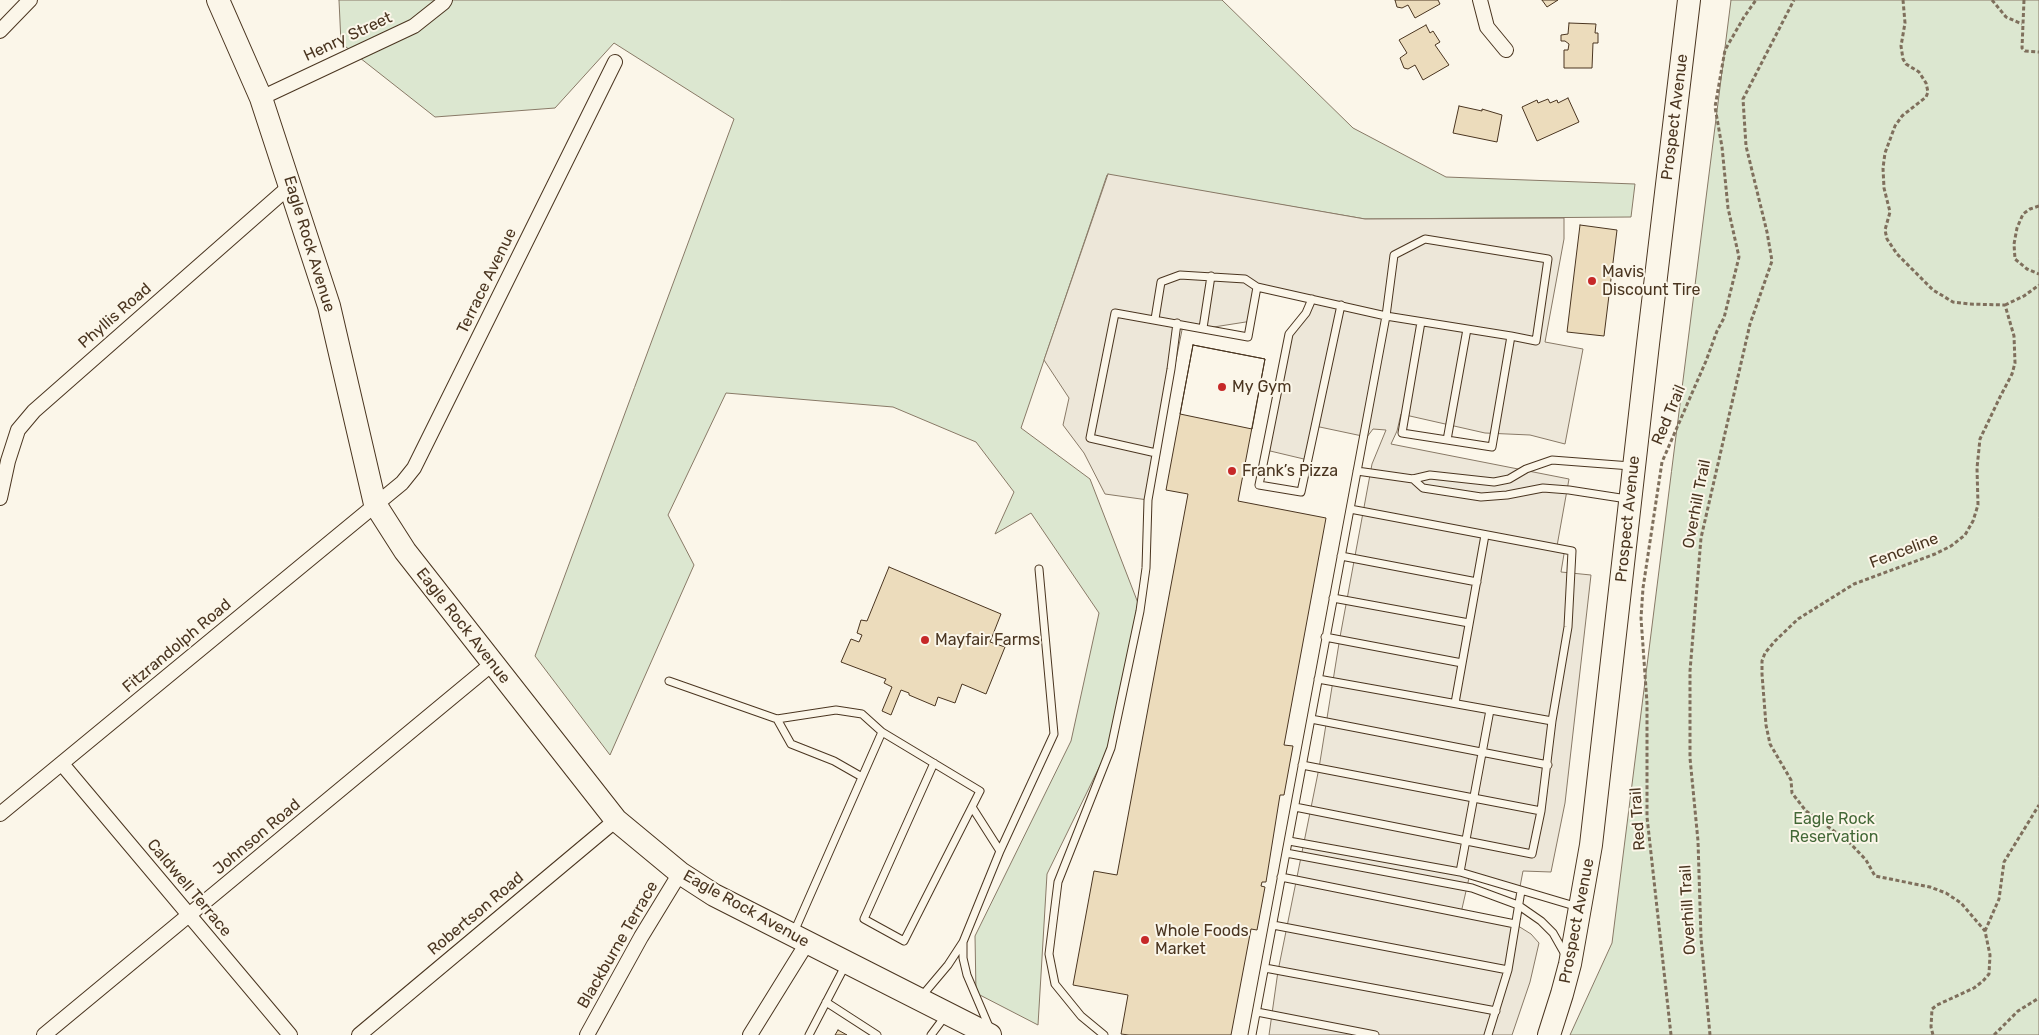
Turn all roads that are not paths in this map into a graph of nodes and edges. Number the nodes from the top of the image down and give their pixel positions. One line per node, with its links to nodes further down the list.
1 (30, 0): 6 (street)
2 (445, 0): 9 (street, Henry Street)
3 (1480, 0): 7 (street)
4 (1689, 0): 24 (main road, Prospect Avenue)
5 (223, 2): 9 (main road, Eagle Rock Avenue)
6 (0, 31)
7 (1506, 50)
8 (615, 62): 29 (street, Terrace Avenue)
9 (261, 98): 10 (main road, Eagle Rock Avenue)
10 (290, 186): 27 (street, Phyllis Road); 29 (main road, Eagle Rock Avenue)
11 (1211, 276): 12 (lane); 16 (lane); 19 (lane)
12 (1257, 287): 13 (lane); 19 (lane)
13 (1312, 299): 14 (lane); 14 (lane)
14 (1341, 305): 15 (lane)
15 (1386, 316): 17 (lane); 21 (lane); 25 (lane)
16 (1155, 319): 18 (lane); 23 (lane)
17 (1421, 322): 20 (lane); 22 (lane)
18 (1177, 324): 19 (lane); 23 (lane)
19 (1203, 328)
20 (1467, 329): 21 (lane); 22 (lane)
21 (1511, 336): 22 (lane)
22 (1447, 440)
23 (1156, 453): 93 (lane)
24 (1634, 466): 26 (lane); 28 (main road, Prospect Avenue)
25 (1357, 471): 26 (lane); 30 (lane)
26 (1413, 479): 28 (lane)
27 (0, 498)
28 (1631, 500): 69 (main road, Prospect Avenue)
29 (375, 504): 39 (main road, Eagle Rock Avenue); 50 (street, Fitzrandolph Road)
30 (1350, 509): 31 (lane); 32 (lane)
31 (1485, 535): 34 (lane); 46 (lane)
32 (1341, 556): 34 (lane); 35 (lane)
33 (1039, 568): 62 (lane)
34 (1477, 582): 36 (lane)
35 (1333, 598): 36 (lane); 37 (lane)
36 (1469, 623): 38 (lane)
37 (1325, 637): 38 (lane); 40 (lane)
38 (1462, 663): 42 (lane)
39 (492, 664): 59 (main road, Eagle Rock Avenue); 70 (street, Johnson Road)
40 (1318, 679): 42 (lane); 45 (lane)
41 (669, 681): 44 (lane)
42 (1455, 704): 43 (lane)
43 (1490, 710): 46 (lane); 48 (lane)
44 (777, 719): 47 (lane); 53 (lane)
45 (1311, 719): 48 (lane); 51 (lane)
46 (1552, 721): 52 (lane)
47 (882, 732): 49 (lane); 53 (lane)
48 (1483, 753): 52 (lane); 54 (lane)
49 (934, 763): 55 (lane); 55 (lane)
50 (62, 764): 58 (street, Fitzrandolph Road); 70 (street, Caldwell Terrace)
51 (1302, 765): 54 (lane); 56 (lane)
52 (1548, 765): 57 (lane)
53 (862, 777): 73 (lane)
54 (1474, 797): 57 (lane); 61 (lane)
55 (972, 807): 62 (lane)
56 (1294, 807): 60 (lane); 61 (lane)
57 (1541, 811): 61 (lane)
58 (0, 814)
59 (616, 820): 65 (main road, Eagle Rock Avenue); 86 (street, Robertson Road)
60 (1288, 841): 63 (lane); 64 (lane)
61 (1466, 841): 64 (lane)
62 (1000, 851): 74 (lane)
63 (1286, 853): 66 (lane); 68 (lane)
64 (1460, 872): 67 (lane)
65 (680, 873): 73 (main road, Eagle Rock Avenue); 87 (street, Blackburne Terrace)
66 (1282, 877): 71 (lane); 72 (lane)
67 (1520, 891): 68 (lane); 69 (lane)
68 (1518, 905): 71 (lane); 76 (lane)
69 (1580, 908): 76 (main road, Prospect Avenue)
70 (189, 916): 84 (street, Johnson Road); 85 (street, Caldwell Terrace)
71 (1515, 924): 78 (lane)
72 (1273, 925): 77 (lane); 78 (lane)
73 (800, 939): 75 (main road, Eagle Rock Avenue); 88 (street)
74 (963, 942): 79 (lane); 92 (lane)
75 (847, 962): 79 (main road, Eagle Rock Avenue); 80 (lane)
76 (1570, 964): 97 (main road, Prospect Avenue)
77 (1265, 968): 81 (lane); 82 (lane)
78 (1508, 970): 81 (lane)
79 (919, 999): 83 (main road, Eagle Rock Avenue)
80 (826, 1002): 89 (lane); 90 (lane)
81 (1496, 1011): 96 (lane)
82 (1256, 1012): 94 (lane); 95 (lane)
83 (947, 1013): 91 (lane); 92 (main road, Eagle Rock Avenue)
84 (44, 1035)
85 (290, 1035)
86 (359, 1035)
87 (587, 1035)
88 (750, 1035)
89 (809, 1035)
90 (877, 1035)
91 (931, 1035)
92 (992, 1035)
93 (1104, 1035)
94 (1252, 1035)
95 (1375, 1035)
96 (1488, 1035)
97 (1549, 1035)

